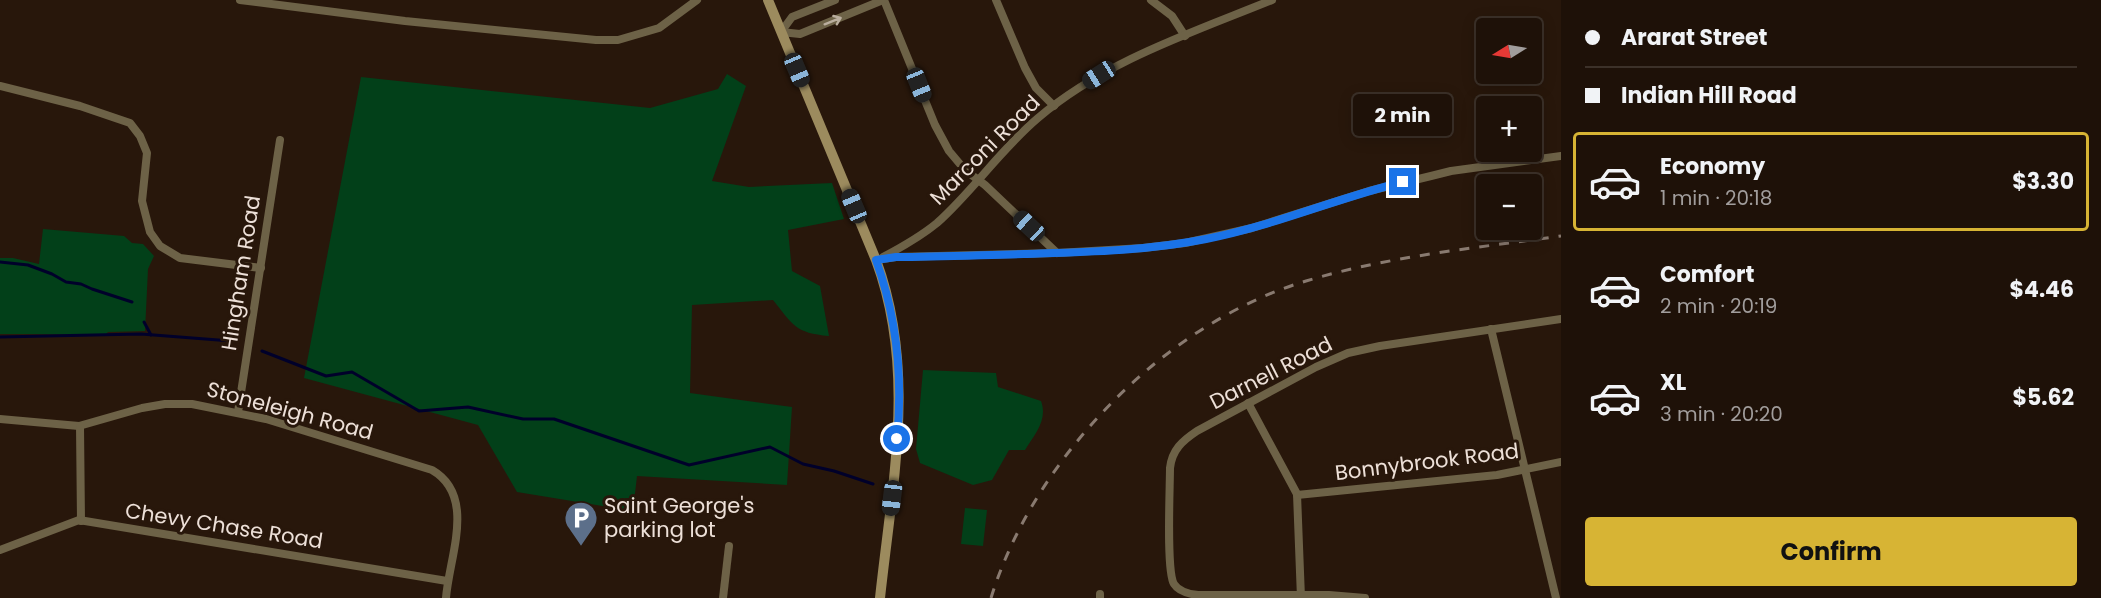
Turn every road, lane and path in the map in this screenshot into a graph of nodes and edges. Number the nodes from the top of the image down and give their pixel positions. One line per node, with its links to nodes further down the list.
1 (240, 0): 8 (street)
2 (768, 0): 9 (main road)
3 (835, 0): 9 (street)
4 (884, 0): 9 (street, one-way to 4); 15 (street)
5 (996, 0): 12 (street)
6 (1152, 0): 10 (street)
7 (1272, 0): 10 (street, Marconi Road)
8 (692, 1)
9 (781, 32): 17 (main road)
10 (1185, 36): 12 (street, Marconi Road)
11 (0, 86): 18 (street)
12 (1054, 106): 15 (street, Marconi Road)
13 (280, 140): 18 (street, Hingham Road)
14 (1561, 156): 16 (street)
15 (978, 180): 16 (street); 17 (street, Marconi Road)
16 (1057, 253): 17 (street)
17 (876, 260): 35 (main road)
18 (261, 268): 22 (street, Hingham Road)
19 (1561, 319): 20 (street, Darnell Road)
20 (1491, 329): 21 (street, Darnell Road); 26 (street)
21 (1248, 404): 27 (street); 32 (street, Darnell Road)
22 (238, 412): 24 (street, Stoneleigh Road); 31 (street, Stoneleigh Road)
23 (0, 419): 24 (street, Stoneleigh Road)
24 (80, 426): 28 (street)
25 (1561, 462): 26 (street, Bonnybrook Road)
26 (1525, 469): 27 (street, Bonnybrook Road); 37 (street)
27 (1297, 495): 32 (street)
28 (81, 520): 30 (street, Chevy Chase Road); 31 (street, Chevy Chase Road)
29 (729, 546): 34 (street)
30 (0, 550)
31 (447, 581): 33 (street, Stoneleigh Road)
32 (1301, 596): 36 (street)
33 (446, 598)
34 (723, 598)
35 (880, 598)
36 (1365, 598)
37 (1556, 598)

